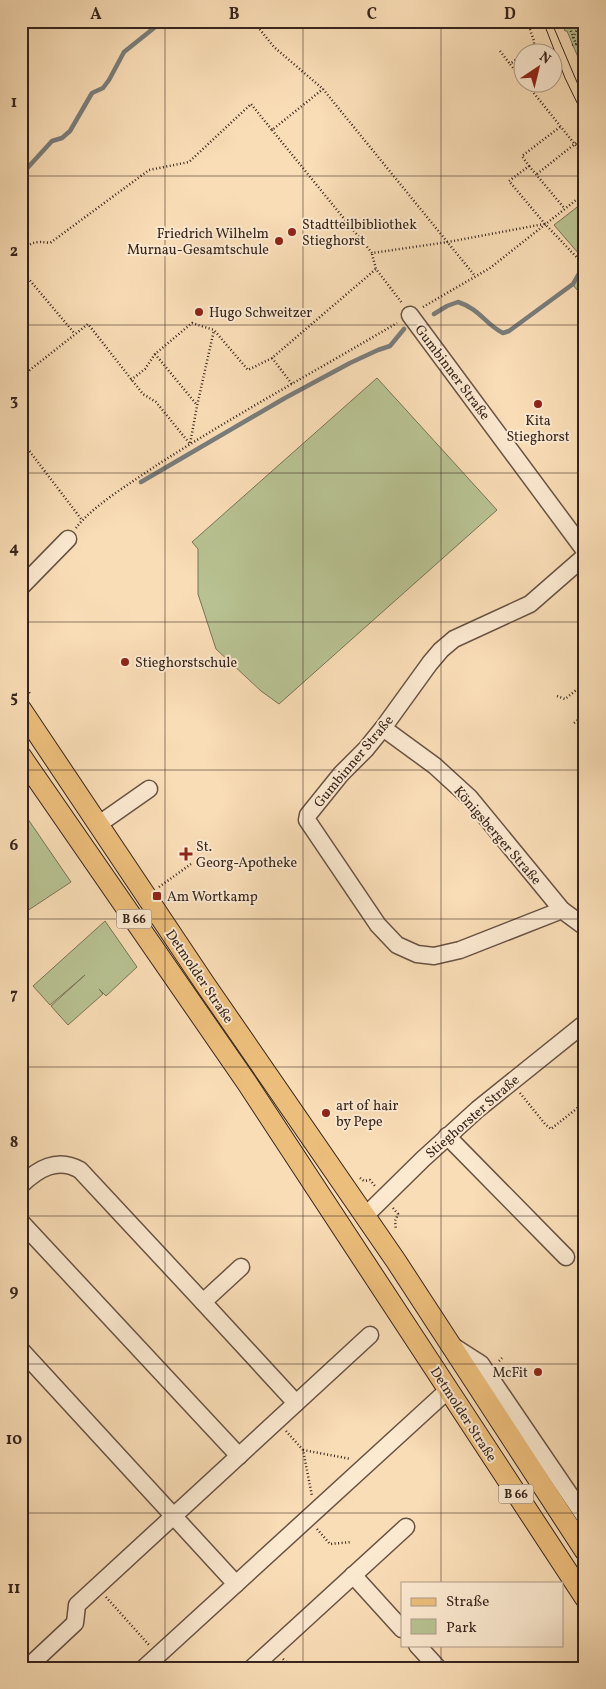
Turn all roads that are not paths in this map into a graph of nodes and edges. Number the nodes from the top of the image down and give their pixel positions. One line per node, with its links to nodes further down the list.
1 (410, 315): 3 (street, Gumbinner Straße)
2 (68, 539): 5 (street)
3 (585, 551)
4 (585, 556): 7 (street, Gumbinner Straße)
5 (21, 587)
6 (21, 709): 10 (main road, Detmolder Straße / B 66)
7 (383, 728): 11 (street, Königsberger Straße); 11 (street, Gumbinner Straße)
8 (21, 756): 18 (main road, Detmolder Straße / B 66)
9 (149, 789): 10 (street)
10 (98, 824): 16 (main road, Detmolder Straße / B 66)
11 (562, 910): 12 (street, Königsberger Straße)
12 (585, 927)
13 (585, 1023): 14 (street, Stieghorster Straße)
14 (447, 1136): 16 (street, Stieghorster Straße); 19 (street)
15 (21, 1185): 21 (street)
16 (365, 1216): 18 (main road); 23 (main road, Detmolder Straße / B 66)
17 (21, 1222): 28 (street)
18 (344, 1230): 26 (main road, Detmolder Straße / B 66)
19 (566, 1257)
20 (241, 1266): 21 (street)
21 (202, 1302): 27 (street)
22 (370, 1335): 27 (street)
23 (450, 1343): 25 (main road, Detmolder Straße / B 66); 30 (street)
24 (21, 1350): 29 (street)
25 (470, 1376): 26 (main road); 32 (main road, Detmolder Straße / B 66)
26 (448, 1390): 34 (street); 35 (main road, Detmolder Straße / B 66)
27 (296, 1403): 28 (street)
28 (239, 1456): 29 (street)
29 (174, 1517): 34 (street); 38 (street)
30 (585, 1517)
31 (406, 1527): 33 (street)
32 (585, 1551)
33 (353, 1575): 36 (street); 40 (street)
34 (236, 1584): 39 (street)
35 (585, 1598)
36 (401, 1628)
37 (418, 1646): 41 (street)
38 (27, 1668)
39 (144, 1668)
40 (252, 1668)
41 (438, 1668)

